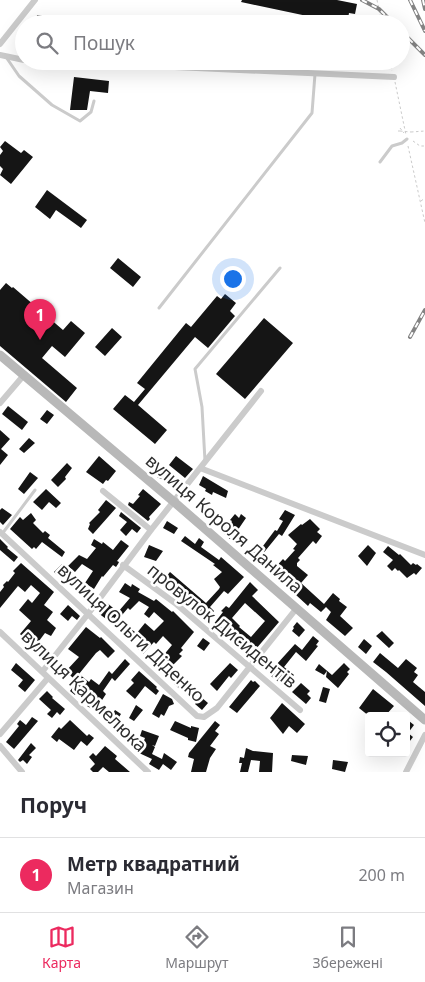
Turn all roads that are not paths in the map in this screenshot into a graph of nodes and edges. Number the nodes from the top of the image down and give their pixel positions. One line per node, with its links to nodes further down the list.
1 (35, 0): 2 (street)
2 (23, 15)
3 (15, 25): 4 (street)
4 (0, 44)
5 (3, 56): 9 (lane)
6 (247, 70): 7 (street)
7 (315, 73): 8 (street); 13 (lane)
8 (394, 77)
9 (94, 101)
10 (407, 138): 11 (lane)
11 (380, 162)
12 (280, 268): 18 (lane)
13 (159, 308)
14 (0, 355): 15 (main road, вулиця Короля Данила)
15 (24, 375): 17 (street); 22 (main road, вулиця Короля Данила)
16 (261, 391): 18 (street)
17 (0, 403)
18 (205, 461): 19 (street)
19 (200, 468): 22 (street); 25 (street)
20 (35, 490): 24 (lane)
21 (103, 491): 23 (street)
22 (174, 501): 23 (street); 27 (main road, вулиця Короля Данила)
23 (151, 530): 26 (street)
24 (1, 533): 28 (street, вулиця Ольги Діденко)
25 (425, 555)
26 (123, 565): 28 (street); 30 (street, провулок Дисидентів)
27 (296, 609): 30 (street, вулиця Ольги Діденко); 34 (main road, вулиця Короля Данила)
28 (88, 614): 30 (street, вулиця Ольги Діденко); 31 (street)
29 (0, 632): 31 (street, вулиця Кармелюка)
30 (250, 666): 33 (street, провулок Дисидентів)
31 (42, 672): 32 (street, вулиця Кармелюка)
32 (48, 678): 35 (street); 39 (street, вулиця Кармелюка)
33 (300, 710)
34 (425, 720)
35 (0, 734)
36 (425, 735): 40 (street)
37 (0, 746): 38 (street)
38 (22, 772)
39 (148, 772)
40 (406, 772)

